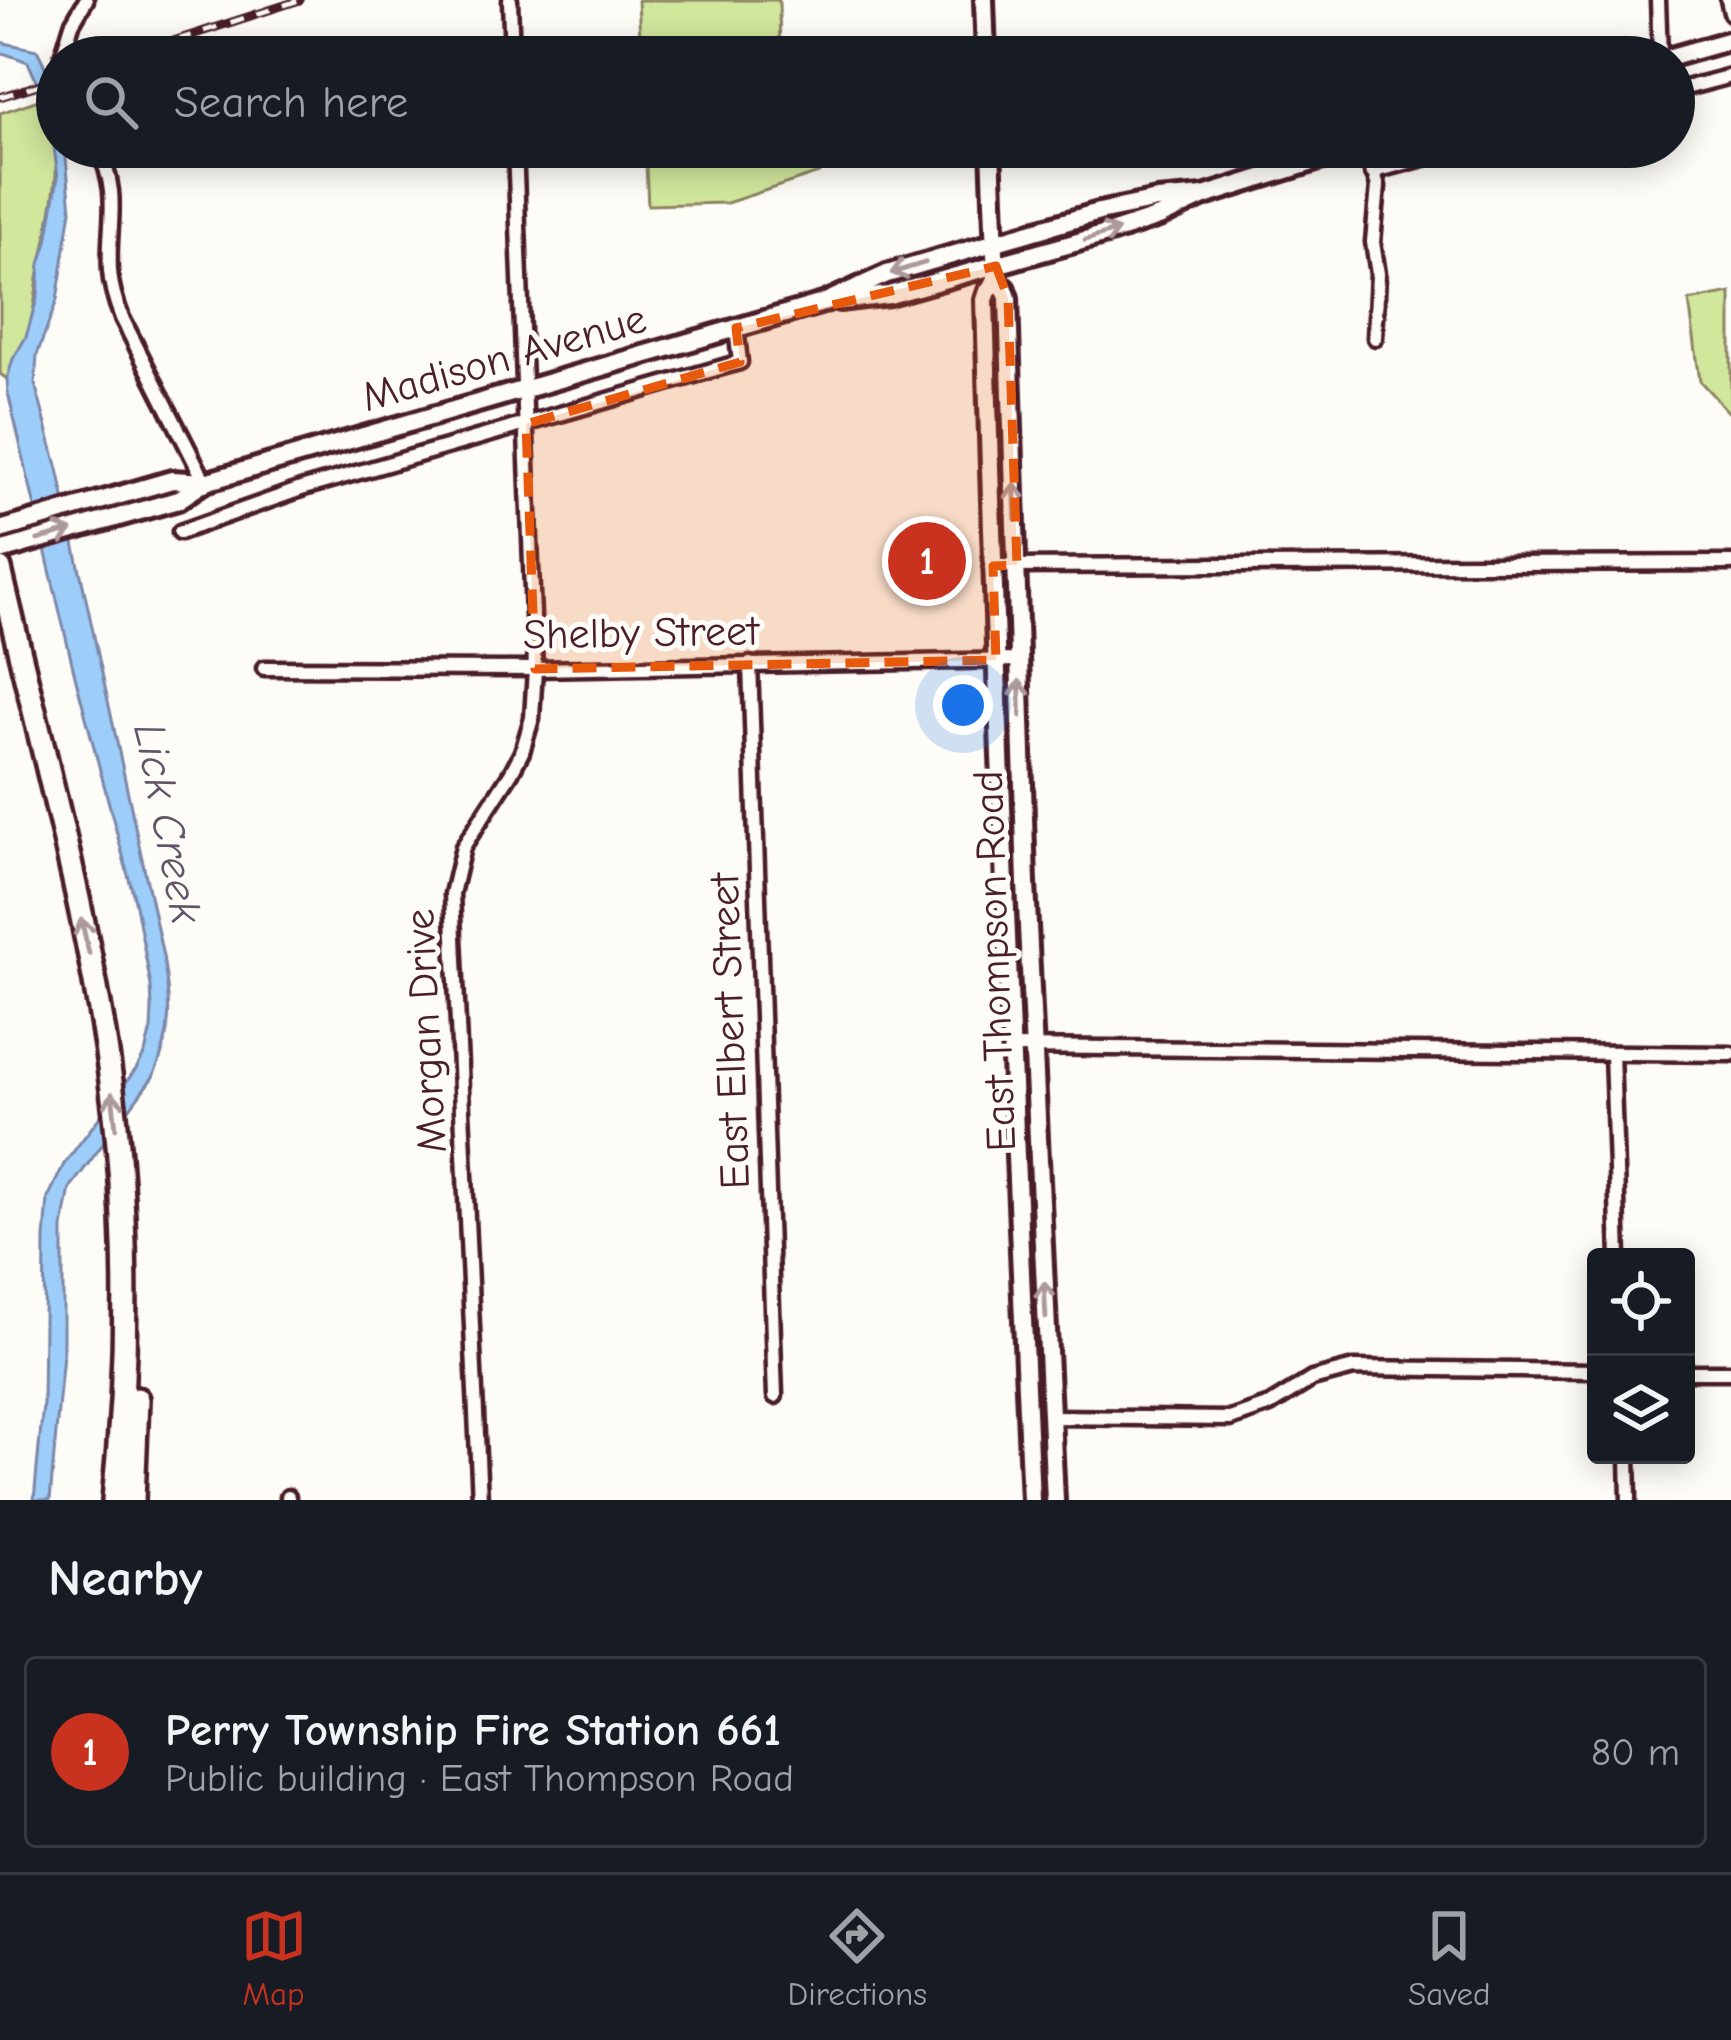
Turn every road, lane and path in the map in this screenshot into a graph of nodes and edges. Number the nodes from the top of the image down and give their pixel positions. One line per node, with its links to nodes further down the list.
1 (86, 0): 7 (street)
2 (510, 0): 8 (street)
3 (984, 0): 9 (main road)
4 (1658, 0): 10 (street)
5 (1728, 0): 6 (street)
6 (1731, 13)
7 (68, 36)
8 (511, 36)
9 (985, 36)
10 (1659, 36)
11 (1731, 40): 12 (main road)
12 (1695, 50)
13 (1731, 76): 14 (street)
14 (1695, 85)
15 (106, 168): 30 (street)
16 (516, 168): 28 (street, Morgan Drive)
17 (992, 168): 23 (main road, East Thompson Road)
18 (1295, 168): 22 (main road, Madison Avenue)
19 (1371, 168): 21 (street)
20 (1387, 168): 21 (street)
21 (1372, 172): 27 (street)
22 (1204, 196): 23 (main road, Madison Avenue); 24 (main road, Madison Avenue, one-way to 22)
23 (995, 241): 24 (main road, East Thompson Road); 25 (main road, Madison Avenue, one-way to 25)
24 (996, 273): 25 (main road, Madison Avenue); 35 (main road, East Thompson Road, one-way to 24); 36 (main road, East Thompson Road)
25 (823, 302): 26 (main road, Madison Avenue)
26 (736, 328): 28 (main road, Madison Avenue); 29 (street, Madison Avenue)
27 (1375, 338)
28 (524, 389): 29 (street, Morgan Drive); 30 (main road, Madison Avenue)
29 (526, 424): 32 (street, Madison Avenue); 42 (street, Morgan Drive)
30 (206, 482): 31 (main road, Madison Avenue); 33 (main road, Madison Avenue, one-way to 30)
31 (0, 530)
32 (180, 532)
33 (0, 551)
34 (1731, 562): 35 (street)
35 (1017, 565): 36 (street); 39 (main road, East Thompson Road)
36 (993, 566): 38 (main road, East Thompson Road)
37 (0, 569): 48 (highway, one-way to 37)
38 (996, 660): 39 (street, Shelby Street); 40 (street, Shelby Street); 43 (main road, East Thompson Road)
39 (1019, 660): 44 (main road, East Thompson Road, one-way to 39)
40 (750, 664): 42 (street, Shelby Street); 52 (street, East Elbert Street)
41 (264, 668): 42 (street, Shelby Street)
42 (535, 669): 58 (street, Morgan Drive)
43 (1011, 1047): 44 (street); 53 (main road, East Thompson Road)
44 (1034, 1048): 45 (street); 54 (main road, East Thompson Road, one-way to 44)
45 (1612, 1053): 46 (street); 47 (street)
46 (1731, 1054)
47 (1619, 1248)
48 (125, 1262): 56 (highway); 57 (highway)
49 (1587, 1371): 54 (street)
50 (1695, 1372): 51 (street)
51 (1731, 1372)
52 (775, 1396)
53 (1028, 1414): 54 (main road); 59 (main road, East Thompson Road)
54 (1051, 1417): 60 (main road, East Thompson Road)
55 (1628, 1464): 61 (street)
56 (114, 1500)
57 (133, 1500)
58 (480, 1500)
59 (1031, 1500)
60 (1054, 1500)
61 (1629, 1500)

